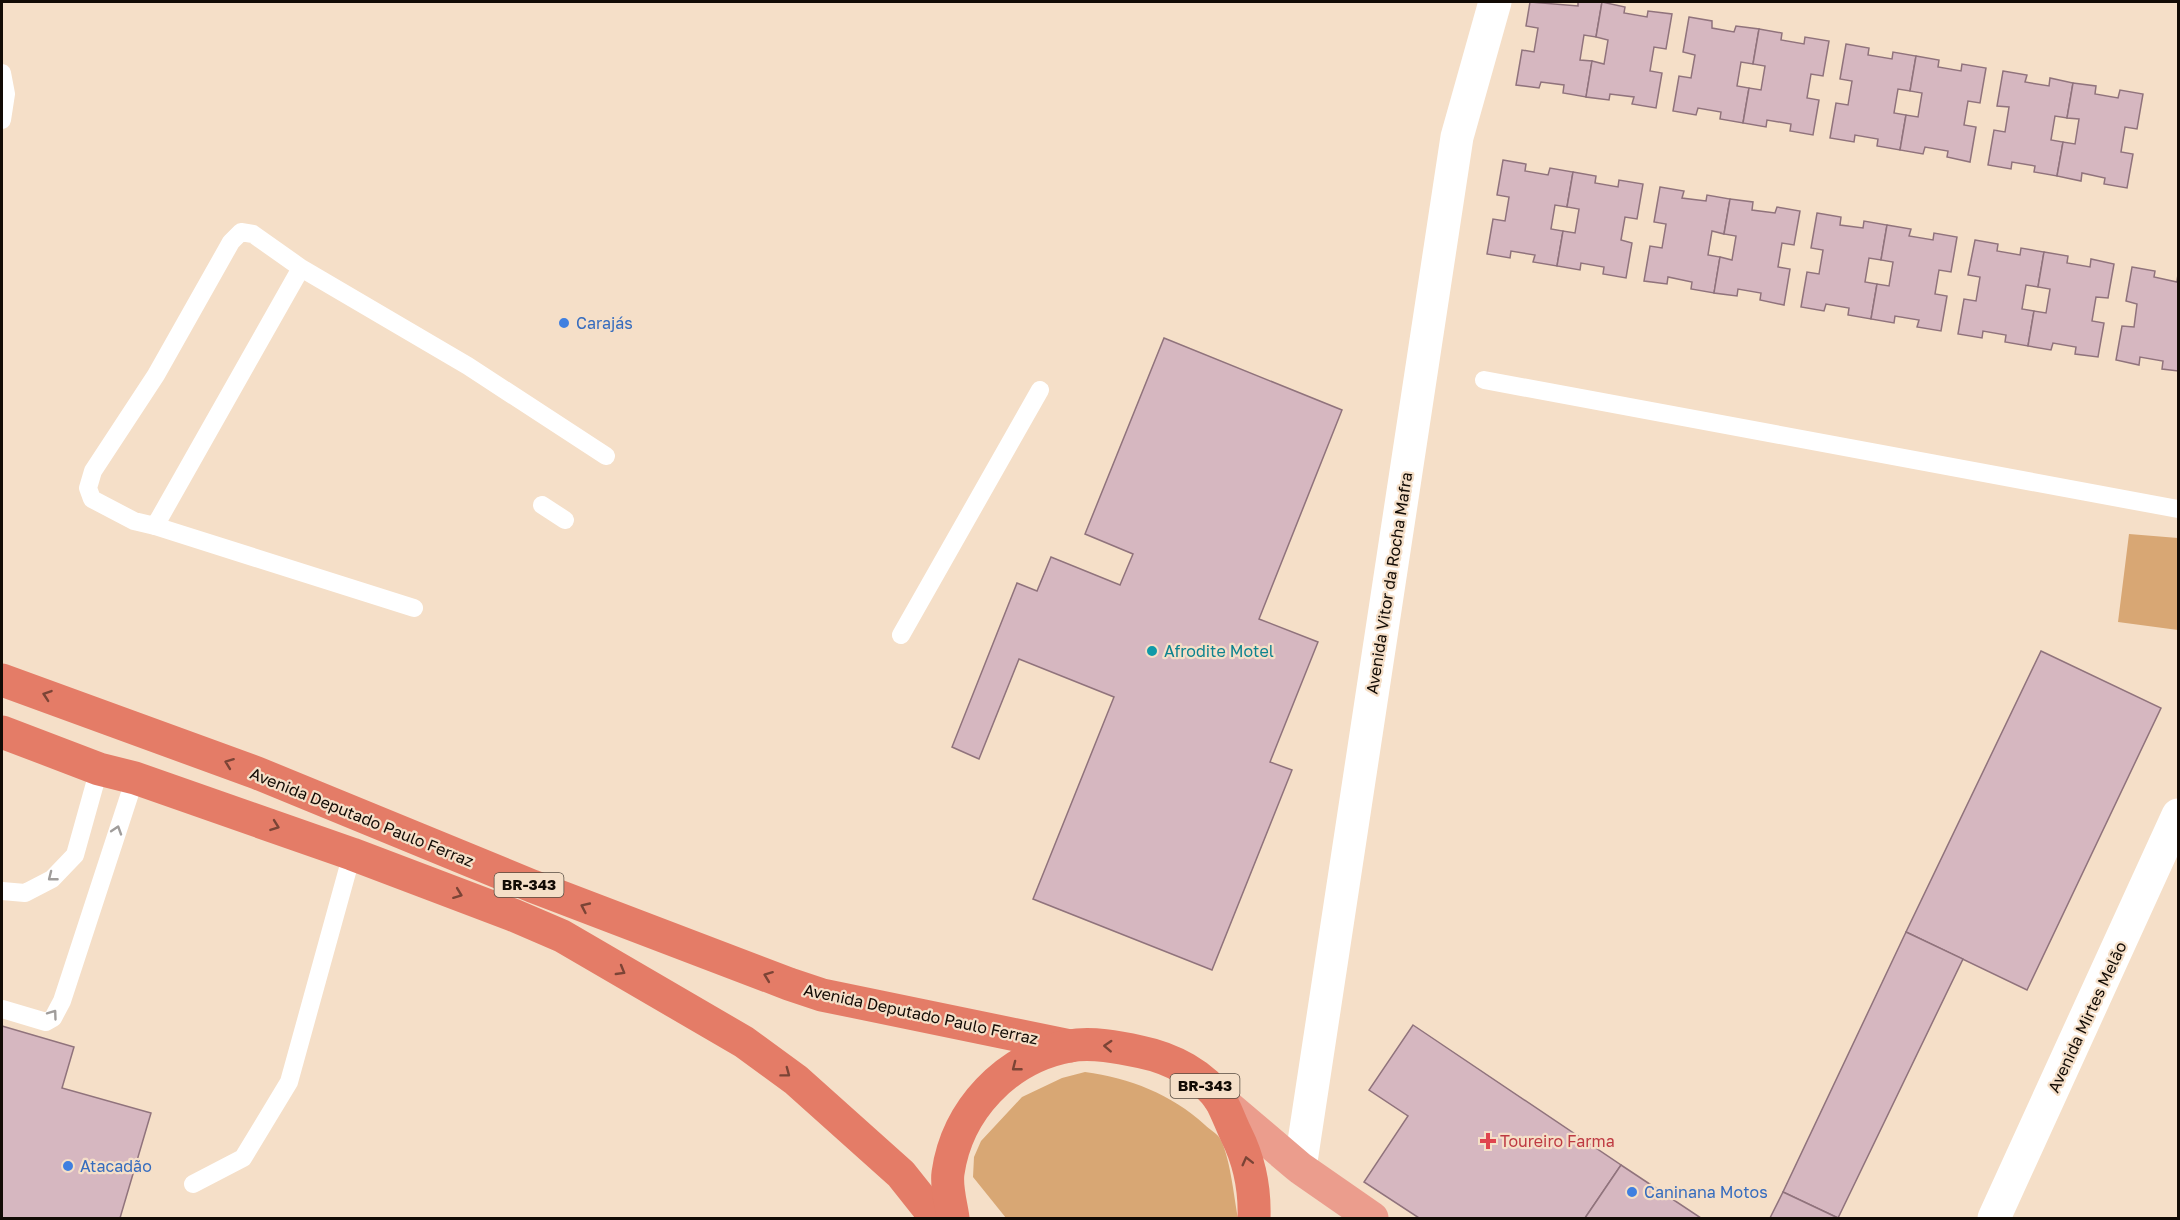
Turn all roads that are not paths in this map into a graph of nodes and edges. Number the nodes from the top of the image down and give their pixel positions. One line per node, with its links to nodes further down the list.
1 (1495, 2): 24 (street, Avenida Vitor da Rocha Mafra)
2 (2, 73): 3 (lane)
3 (2, 120)
4 (301, 268): 7 (lane); 11 (lane); 11 (lane)
5 (1484, 380): 9 (lane)
6 (1040, 390): 13 (lane)
7 (606, 456)
8 (542, 505): 10 (lane)
9 (2178, 509)
10 (565, 520)
11 (155, 526): 12 (lane)
12 (414, 608)
13 (901, 635)
14 (2, 680): 22 (highway, Avenida Deputado Paulo Ferraz / BR-343, one-way to 14)
15 (2, 732): 16 (highway, BR-343)
16 (99, 769): 17 (highway, BR-343); 20 (lane, one-way to 20)
17 (135, 777): 19 (highway, BR-343, one-way to 19); 21 (lane, one-way to 17)
18 (2178, 815): 30 (street, Avenida Mirtes Melão)
19 (352, 854): 25 (lane); 26 (highway, BR-343, one-way to 26)
20 (2, 891)
21 (2, 1009)
22 (1070, 1046): 23 (highway, BR-343, one-way to 22); 27 (highway, one-way to 27)
23 (1220, 1100): 24 (main road); 28 (highway, BR-343, one-way to 23)
24 (1300, 1168): 29 (main road)
25 (193, 1184)
26 (936, 1218)
27 (953, 1218)
28 (1254, 1218)
29 (1372, 1218)
30 (1994, 1218)

